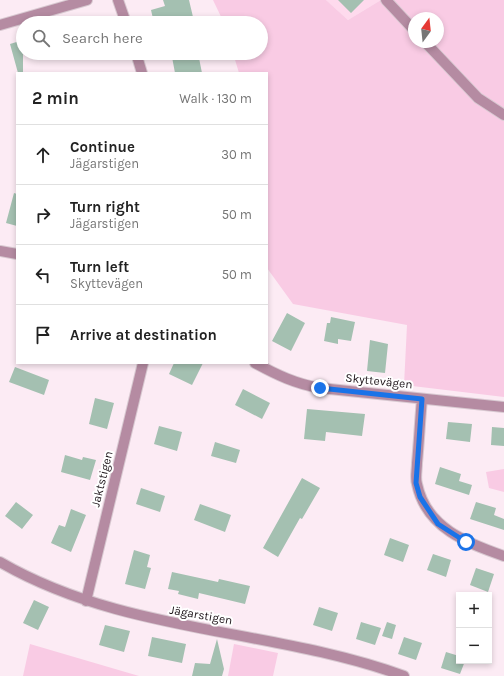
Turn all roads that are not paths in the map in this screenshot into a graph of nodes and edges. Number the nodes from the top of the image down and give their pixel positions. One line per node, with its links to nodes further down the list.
1 (87, 0): 4 (street)
2 (118, 0): 5 (street)
3 (386, 0): 7 (street)
4 (31, 16)
5 (124, 16)
6 (16, 20): 8 (street)
7 (408, 24)
8 (0, 25)
9 (431, 48): 12 (street)
10 (138, 60): 11 (street)
11 (142, 72)
12 (504, 115)
13 (0, 251): 14 (street)
14 (16, 254)
15 (143, 364): 21 (street, Jaktstigen)
16 (257, 364): 17 (street, Skyttevägen)
17 (422, 399): 18 (street, Skyttevägen); 19 (street)
18 (504, 407)
19 (504, 556)
20 (0, 562): 21 (street, Jägarstigen)
21 (86, 601): 22 (street, Jägarstigen)
22 (404, 676)

